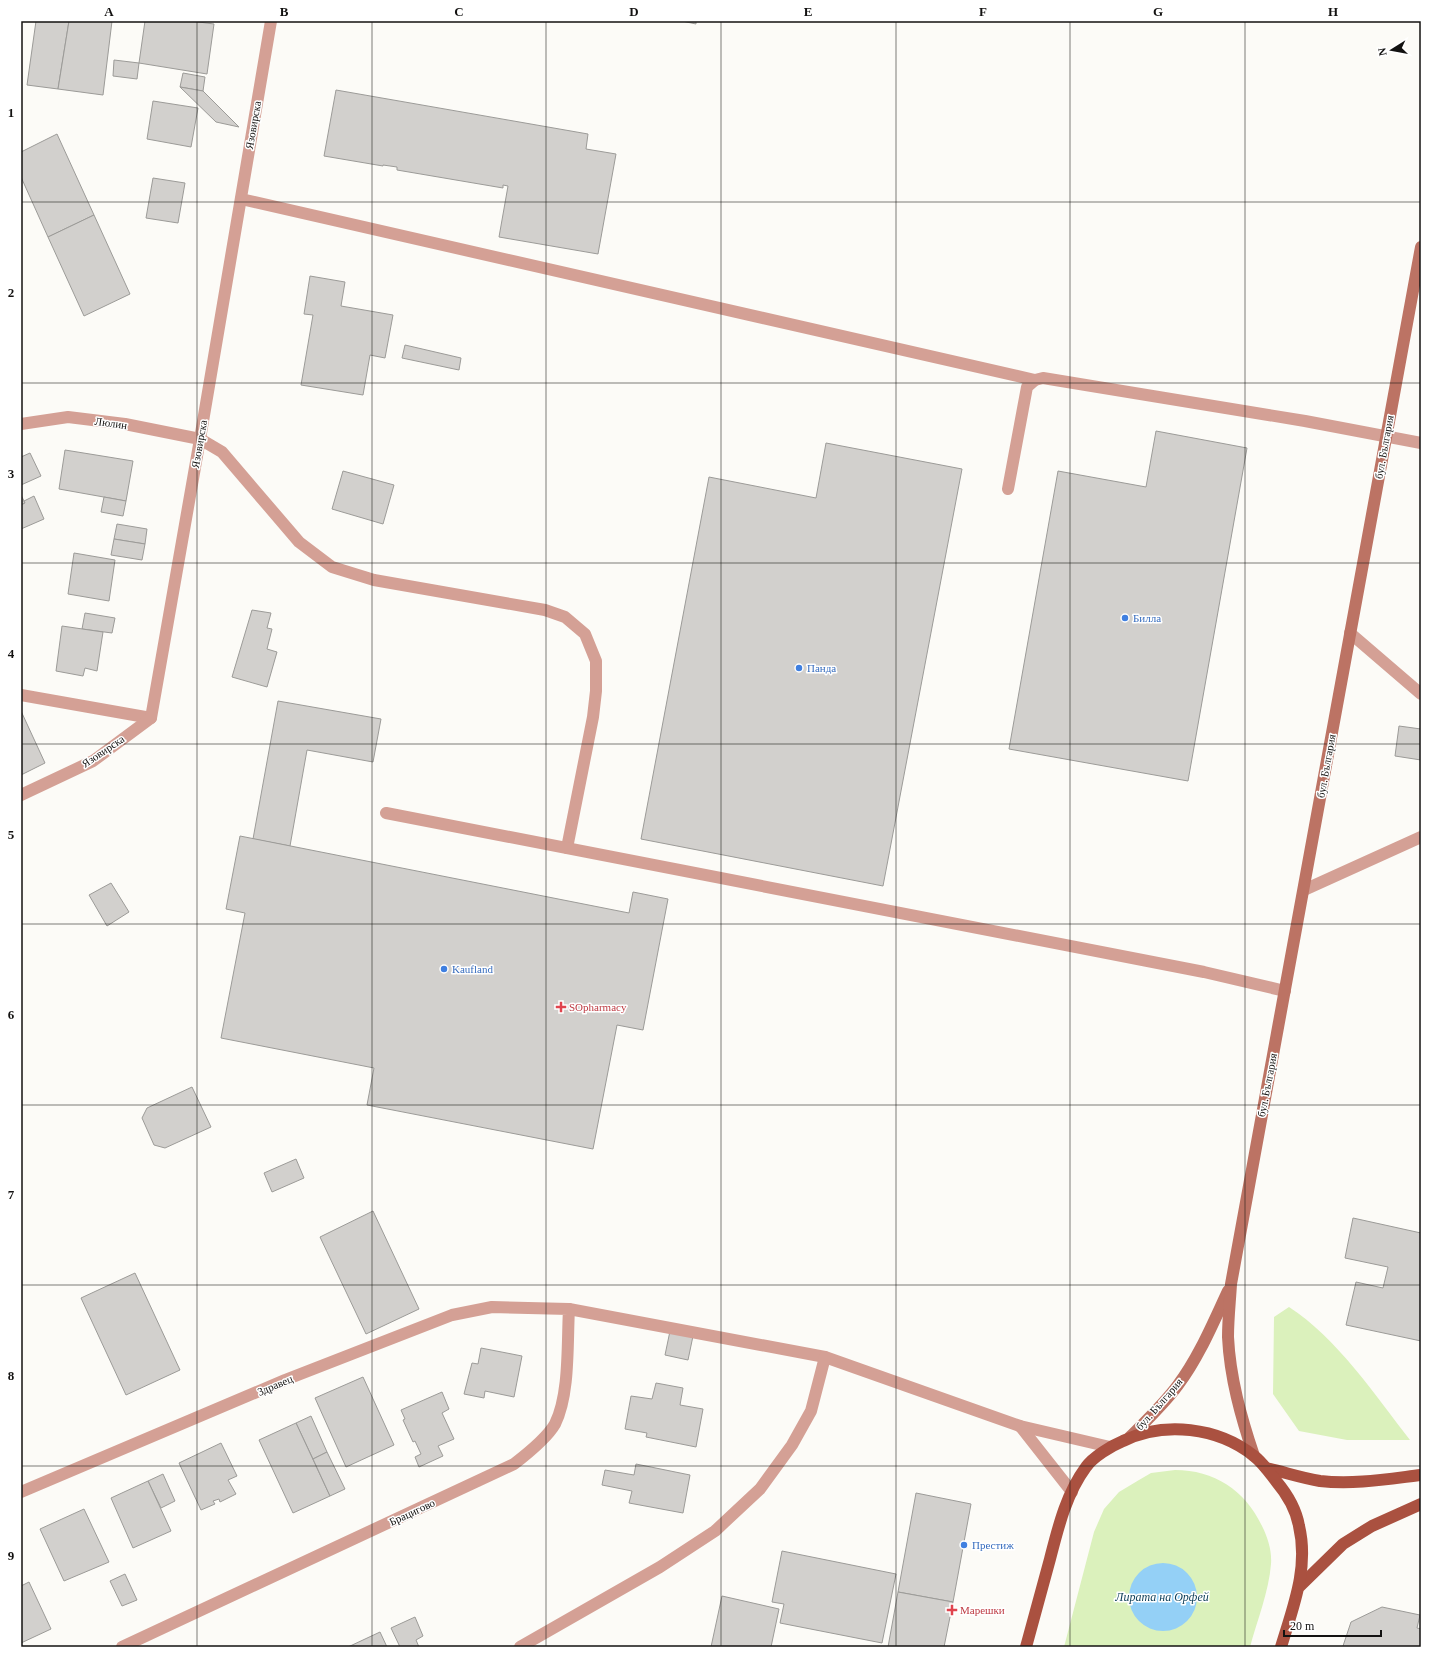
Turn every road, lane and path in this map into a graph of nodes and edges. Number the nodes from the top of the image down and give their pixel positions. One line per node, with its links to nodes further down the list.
1 (271, 21): 2 (street, Язовирска)
2 (241, 199): 4 (street); 7 (street, Язовирска)
3 (1421, 247): 6 (street, бул. България)
4 (1035, 380): 6 (street); 9 (street)
5 (21, 424): 7 (street, Люлин)
6 (1386, 436): 8 (street); 10 (street, бул. България)
7 (200, 439): 13 (street, Язовирска); 17 (street, Люлин)
8 (1421, 443)
9 (1008, 489)
10 (1350, 633): 11 (street); 18 (street, бул. България)
11 (1421, 694)
12 (21, 695): 13 (street)
13 (151, 718): 14 (street, Язовирска)
14 (21, 795)
15 (386, 813): 17 (street)
16 (1421, 837): 18 (street)
17 (567, 848): 19 (street)
18 (1304, 890): 19 (street, бул. България)
19 (1285, 991): 20 (street, бул. България)
20 (1231, 1284): 24 (street, бул. България); 26 (street, бул. България)
21 (569, 1309): 22 (street); 29 (street, Здравец); 33 (street, Брацигово)
22 (825, 1358): 23 (street); 34 (street)
23 (1020, 1426): 25 (street); 30 (street)
24 (1130, 1437): 25 (main road); 26 (main road)
25 (1110, 1447): 30 (main road)
26 (1254, 1456): 27 (main road)
27 (1266, 1468): 28 (main road); 32 (main road)
28 (1421, 1475)
29 (21, 1492)
30 (1072, 1492): 35 (main road)
31 (1421, 1504): 32 (main road)
32 (1300, 1586): 36 (main road)
33 (122, 1647)
34 (520, 1647)
35 (1026, 1647)
36 (1281, 1647)

